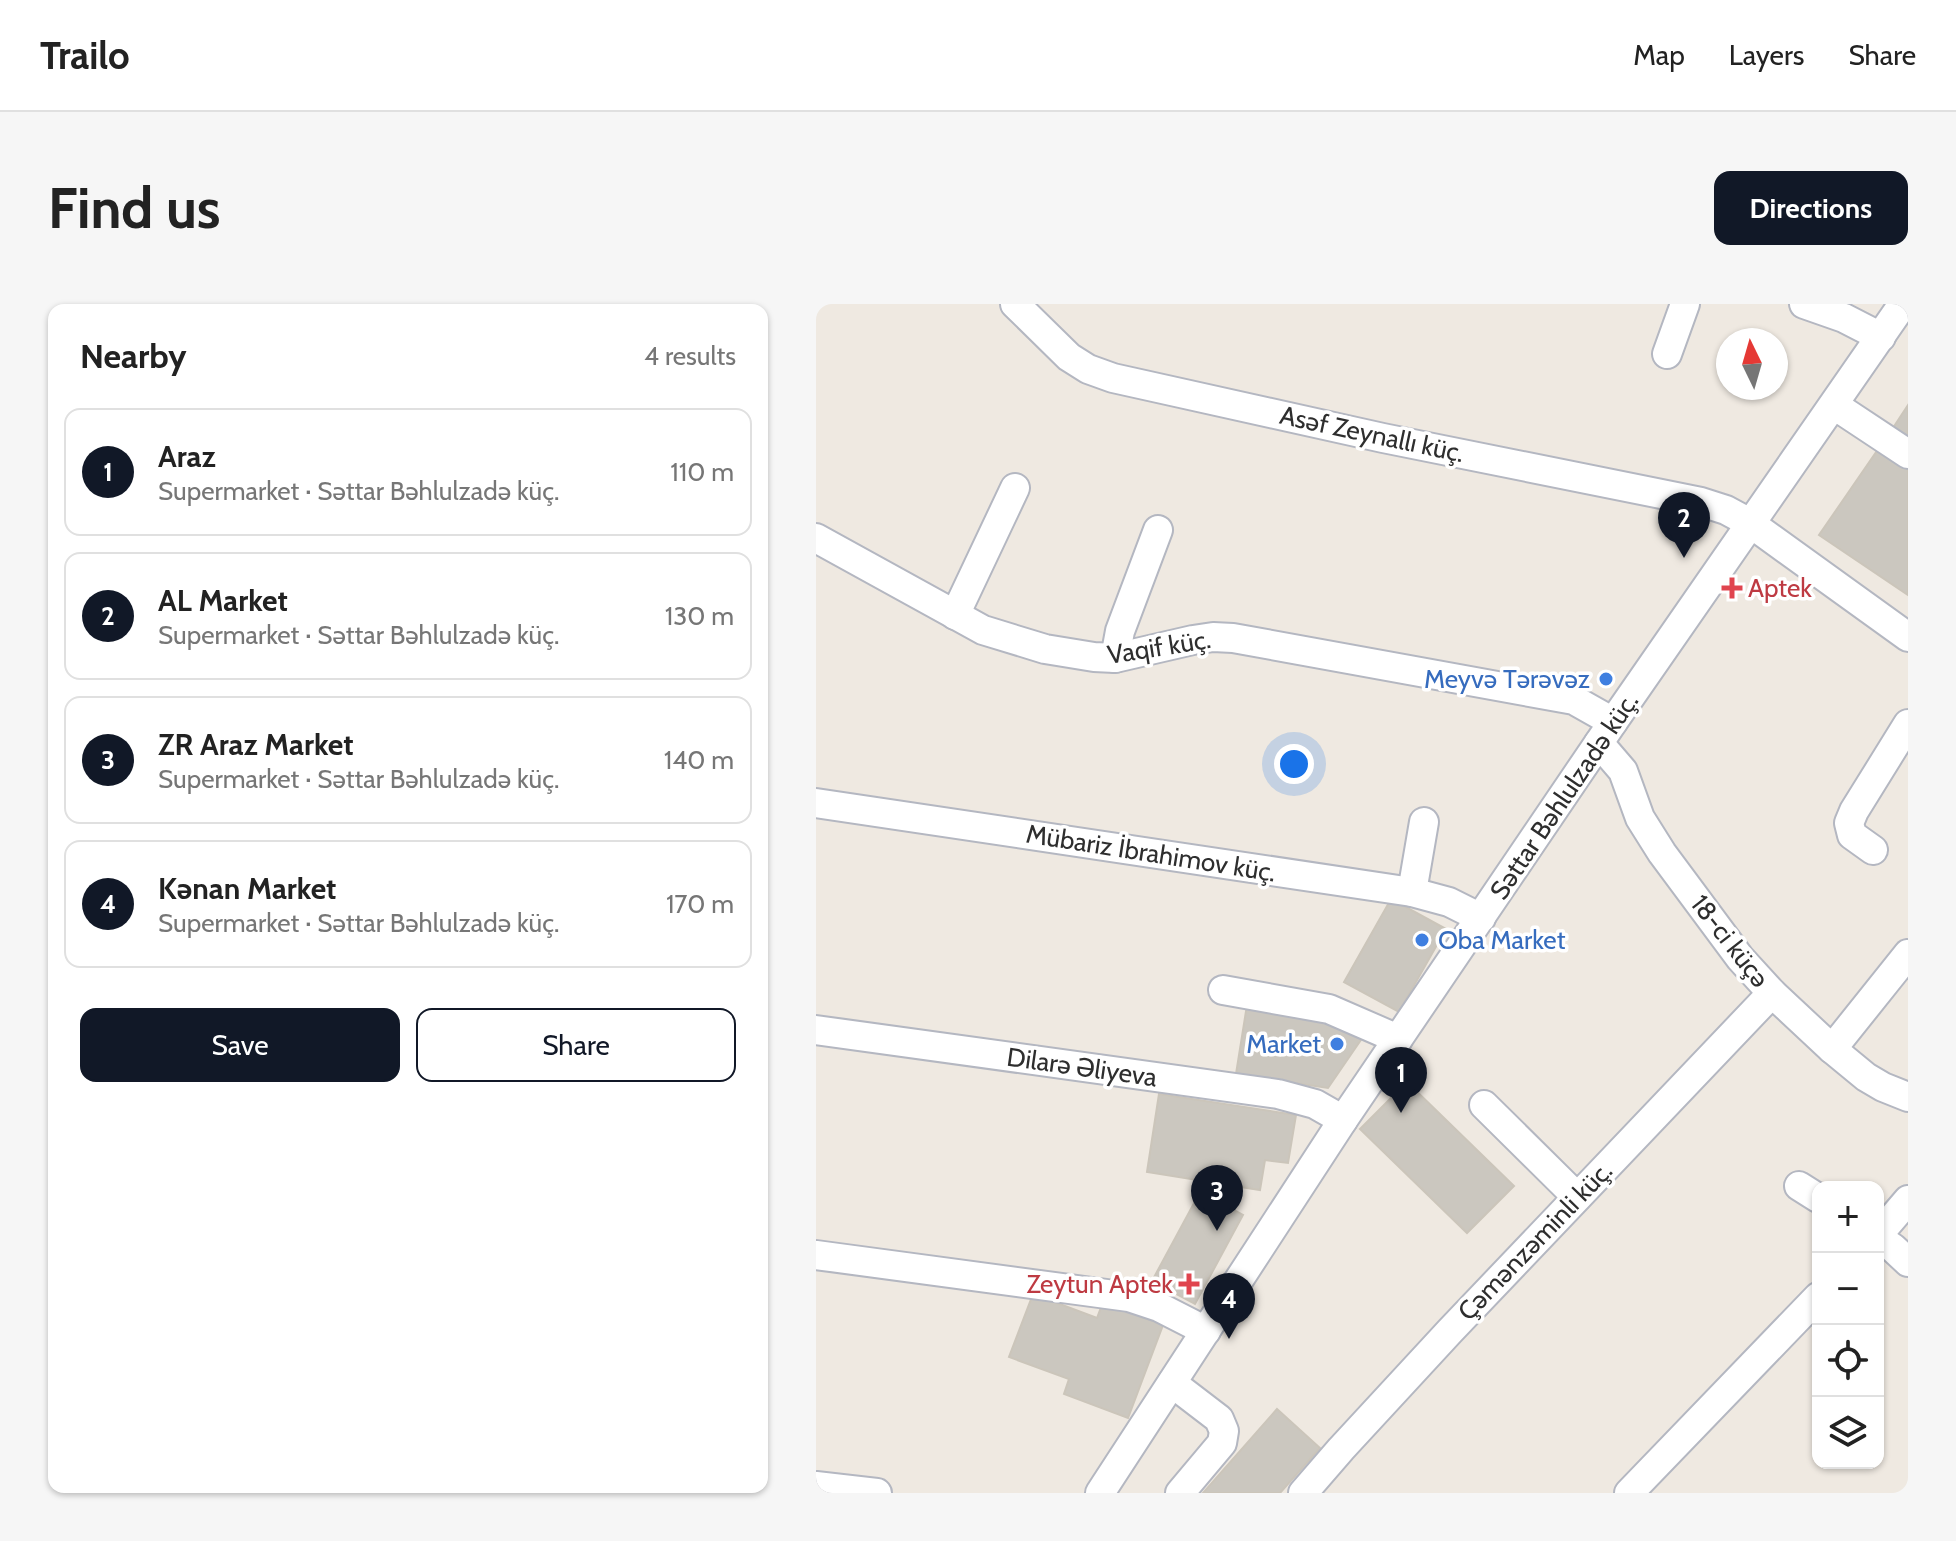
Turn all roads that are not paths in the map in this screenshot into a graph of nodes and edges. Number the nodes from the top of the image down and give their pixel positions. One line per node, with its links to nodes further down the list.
1 (1015, 304): 10 (street, Asəf Zeynallı küç.)
2 (1685, 304): 6 (street)
3 (1804, 304): 5 (street)
4 (1903, 304): 5 (street, Səttar Bəhlulzadə küç.)
5 (1881, 337): 7 (street, Səttar Bəhlulzadə küç.)
6 (1667, 354)
7 (1834, 405): 8 (street); 10 (street, Səttar Bəhlulzadə küç.)
8 (1908, 454)
9 (1015, 488): 13 (street)
10 (1750, 523): 14 (street, Asəf Zeynallı küç.); 17 (street, Səttar Bəhlulzadə küç.)
11 (1158, 530): 15 (street)
12 (816, 538): 13 (street, Vaqif küç.)
13 (955, 615): 15 (street, Vaqif küç.)
14 (1908, 637)
15 (1115, 658): 17 (street, Vaqif küç.)
16 (1908, 724): 20 (street)
17 (1606, 733): 22 (street, Səttar Bəhlulzadə küç.); 25 (street, 18-ci küçə)
18 (816, 803): 21 (street, Mübariz İbrahimov küç.)
19 (1424, 822): 21 (street)
20 (1873, 850)
21 (1412, 892): 22 (street, Mübariz İbrahimov küç.)
22 (1481, 918): 27 (street, Səttar Bəhlulzadə küç.)
23 (1908, 954): 28 (street)
24 (1223, 990): 27 (street)
25 (1772, 993): 28 (street, 18-ci küçə); 32 (street, Çəmənzəminli küç.)
26 (816, 1030): 31 (street, Dilarə Əliyeva)
27 (1398, 1039): 31 (street, Səttar Bəhlulzadə küç.)
28 (1832, 1049): 29 (street, 18-ci küçə)
29 (1908, 1097)
30 (1484, 1105): 32 (street)
31 (1343, 1120): 39 (street, Səttar Bəhlulzadə küç.)
32 (1577, 1197): 45 (street, Çəmənzəminli küç.)
33 (1908, 1200): 34 (street)
34 (1884, 1229)
35 (1884, 1241): 37 (street)
36 (816, 1255): 39 (street)
37 (1908, 1262)
38 (1812, 1303): 46 (street)
39 (1206, 1331): 40 (street, Səttar Bəhlulzadə küç.)
40 (1172, 1383): 43 (street, Səttar Bəhlulzadə küç.); 44 (street)
41 (816, 1486): 42 (street)
42 (877, 1493)
43 (1100, 1493)
44 (1180, 1493)
45 (1303, 1493)
46 (1629, 1493)

